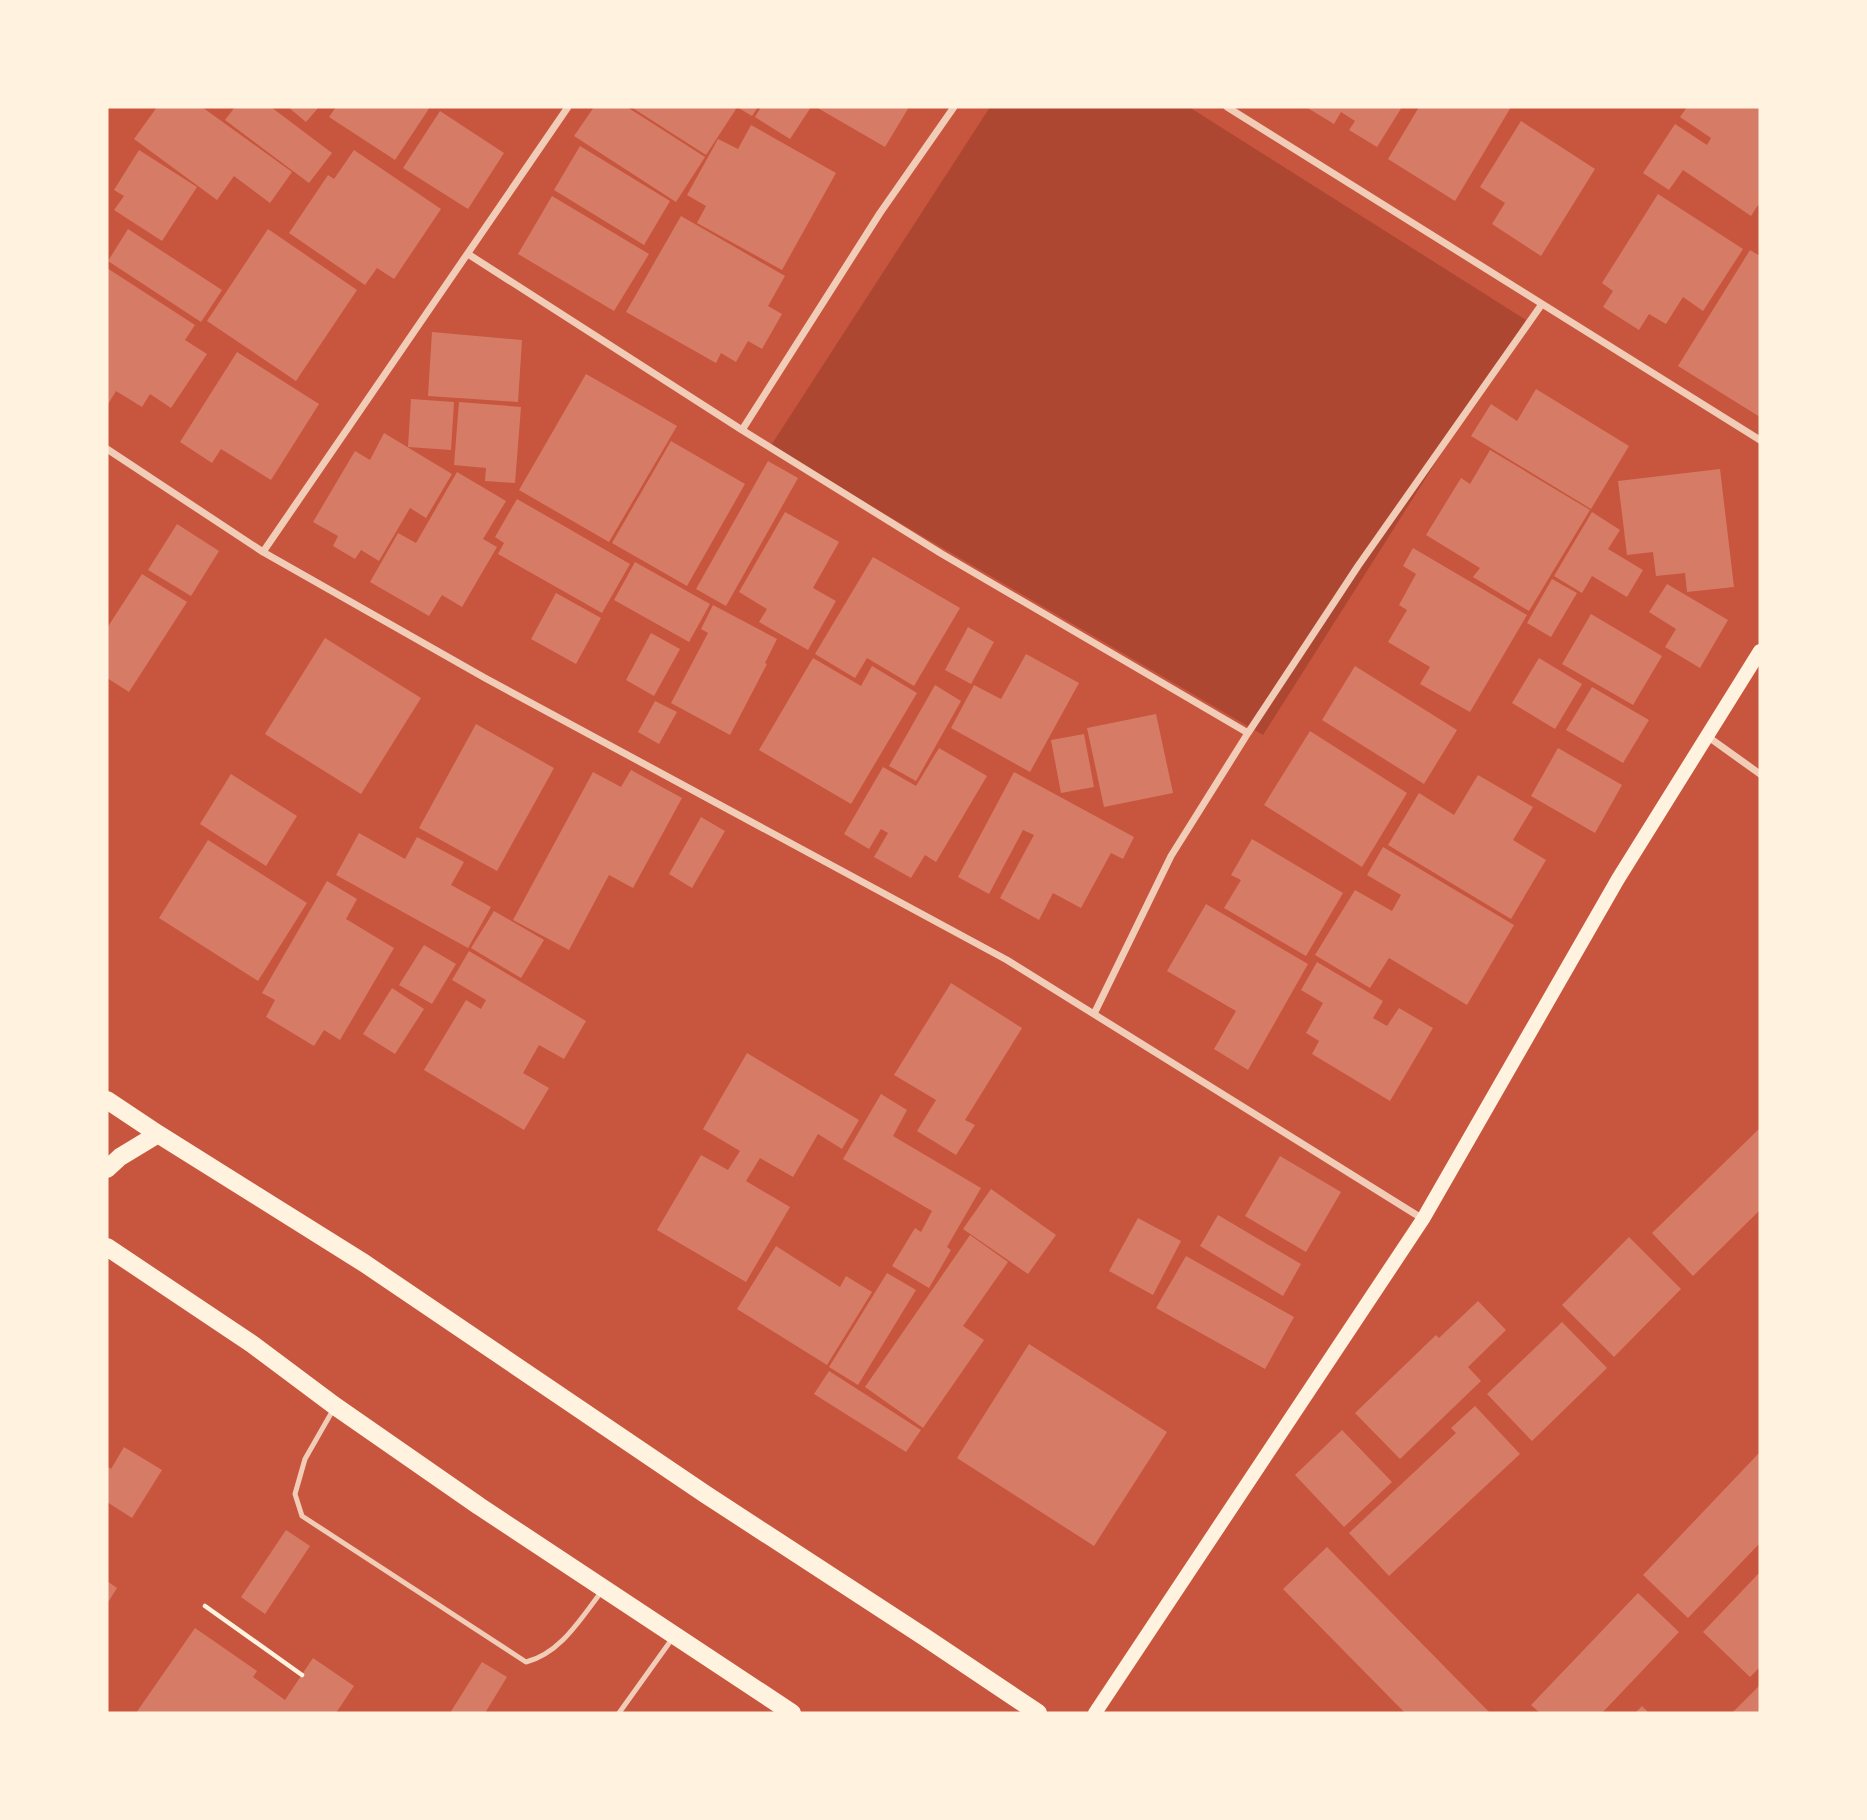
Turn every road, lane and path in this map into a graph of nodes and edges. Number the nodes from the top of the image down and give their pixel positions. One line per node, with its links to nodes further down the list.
1 (568, 107): 4 (street)
2 (954, 107): 6 (street)
3 (1227, 107): 5 (street)
4 (468, 254): 6 (street); 9 (street)
5 (1542, 303): 7 (street); 11 (street)
6 (741, 430): 11 (street)
7 (1760, 440)
8 (107, 449): 9 (street)
9 (263, 552): 14 (street)
10 (1760, 651): 12 (main road)
11 (1248, 733): 14 (street)
12 (1706, 736): 13 (street); 18 (main road)
13 (1760, 774)
14 (1094, 1014): 18 (street)
15 (107, 1100): 16 (main road)
16 (158, 1135): 17 (main road); 27 (main road)
17 (107, 1169)
18 (1423, 1219): 28 (main road)
19 (107, 1247): 20 (main road)
20 (335, 1406): 21 (main road); 21 (lane)
21 (604, 1588): 23 (main road)
22 (205, 1606): 24 (path)
23 (676, 1635): 25 (lane); 26 (main road)
24 (302, 1675)
25 (619, 1713)
26 (792, 1713)
27 (1038, 1713)
28 (1095, 1713)

